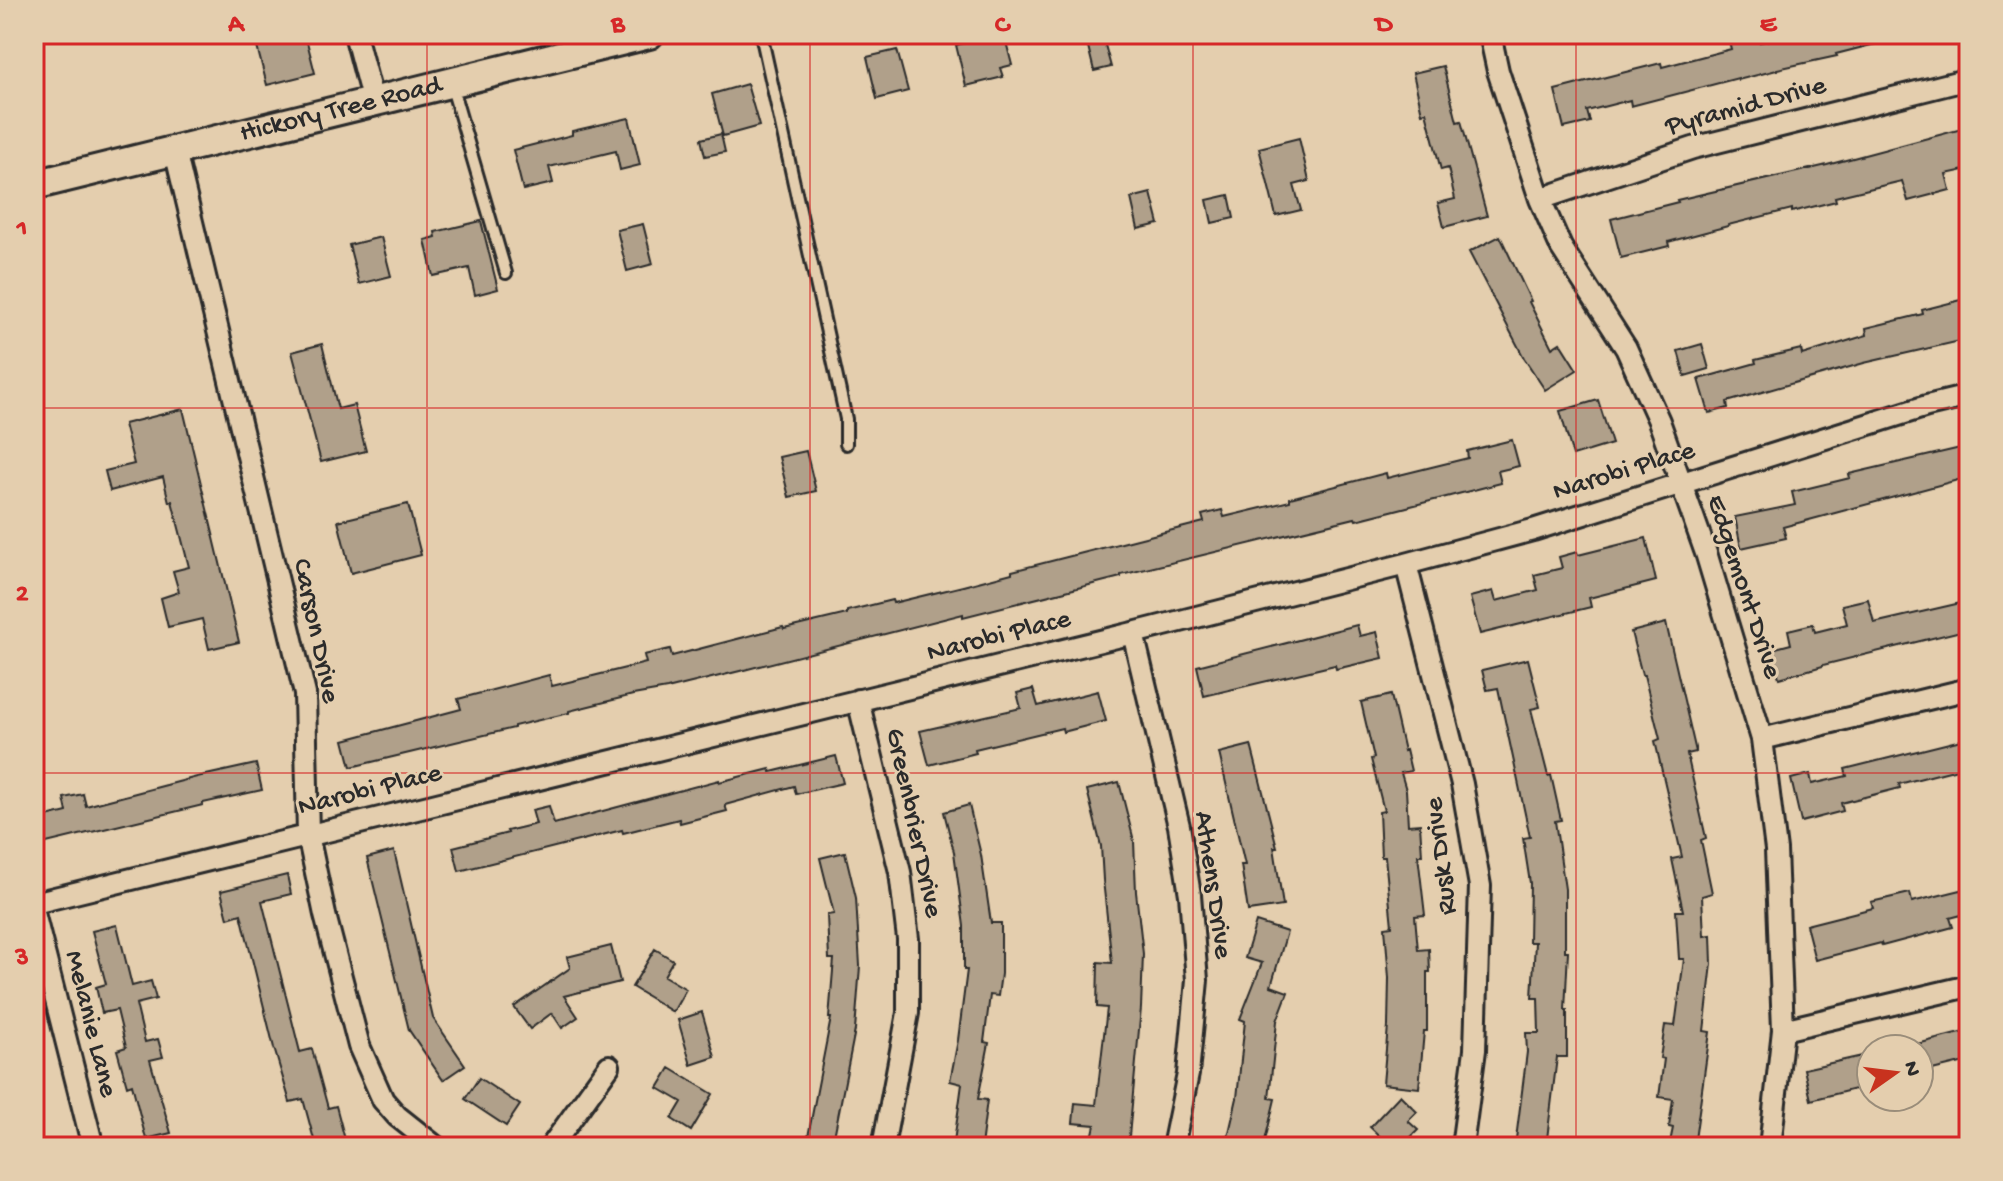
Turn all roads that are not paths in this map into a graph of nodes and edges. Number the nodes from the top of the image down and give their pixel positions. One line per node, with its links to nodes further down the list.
1 (242, 34): 2 (lane)
2 (257, 34)
3 (355, 34): 9 (street)
4 (649, 34): 8 (street, Hickory Tree Road)
5 (761, 34): 15 (lane)
6 (1490, 34): 12 (street, Edgemont Drive)
7 (1969, 79): 12 (street, Pyramid Drive)
8 (450, 83): 9 (street, Hickory Tree Road); 13 (lane)
9 (373, 102): 10 (street, Hickory Tree Road)
10 (175, 151): 11 (street, Hickory Tree Road); 22 (street, Carson Drive)
11 (34, 185)
12 (1540, 199): 16 (street, Edgemont Drive)
13 (506, 273)
14 (1969, 396): 16 (street, Narobi Place)
15 (846, 444)
16 (1680, 484): 17 (street, Narobi Place); 21 (street, Edgemont Drive)
17 (1406, 564): 18 (street, Narobi Place); 33 (street, Rusk Drive)
18 (1133, 633): 20 (street, Narobi Place); 32 (street, Athens Drive)
19 (1969, 689): 21 (street)
20 (858, 700): 22 (street, Narobi Place); 31 (street, Greenbrier Drive)
21 (1762, 739): 26 (street, Edgemont Drive)
22 (308, 835): 23 (street, Narobi Place); 29 (street, Carson Drive)
23 (34, 903)
24 (34, 913): 28 (street, Melanie Lane)
25 (1969, 986): 26 (street)
26 (1783, 1030): 34 (street, Edgemont Drive)
27 (609, 1066): 30 (street)
28 (93, 1147)
29 (436, 1147)
30 (551, 1147)
31 (883, 1147)
32 (1173, 1147)
33 (1462, 1147)
34 (1770, 1147)

